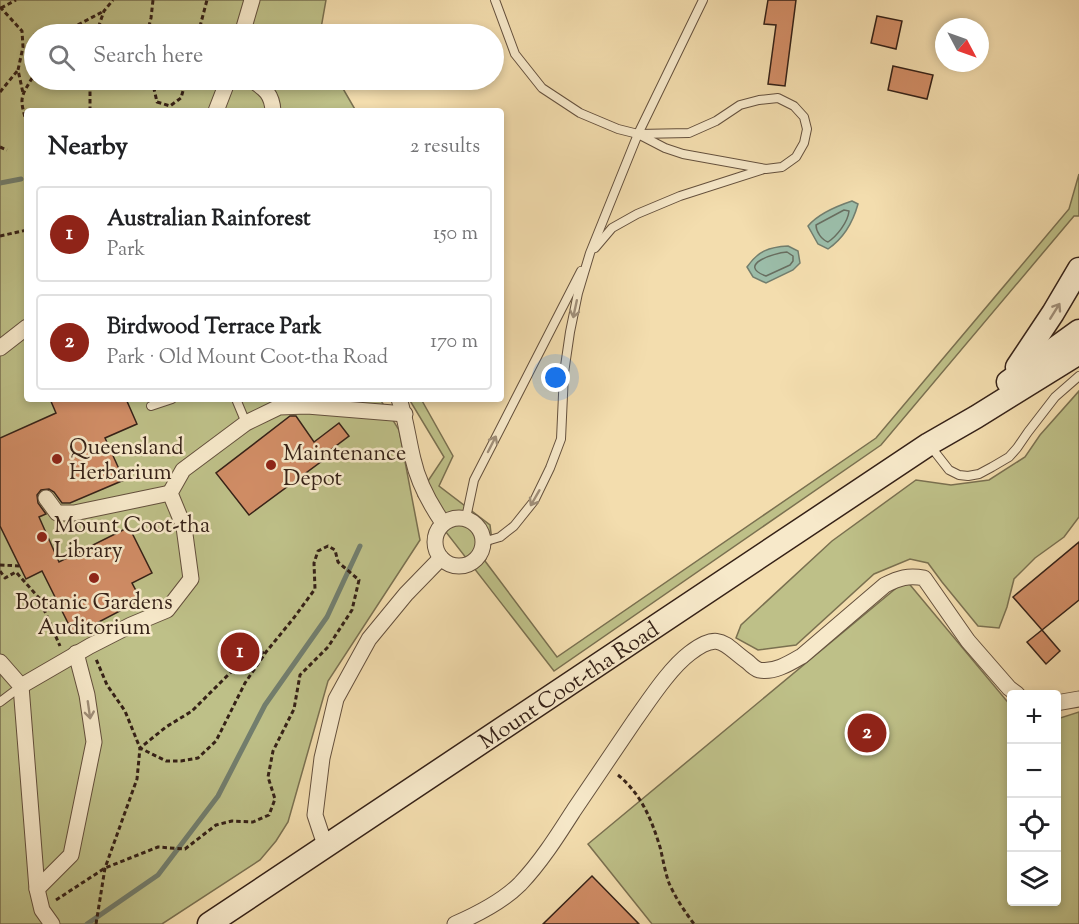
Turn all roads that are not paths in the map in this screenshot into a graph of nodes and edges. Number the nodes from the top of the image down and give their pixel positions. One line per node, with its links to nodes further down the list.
1 (252, 0): 4 (street)
2 (495, 0): 5 (lane)
3 (703, 0): 11 (lane)
4 (245, 24)
5 (504, 24)
6 (504, 24): 11 (lane)
7 (224, 90): 9 (street)
8 (264, 90): 10 (street)
9 (217, 108)
10 (273, 108)
11 (638, 134): 12 (lane); 12 (lane); 13 (lane)
12 (766, 169): 13 (lane)
13 (590, 253): 30 (lane, one-way to 13); 32 (lane, one-way to 32)
14 (1079, 269): 23 (main road, one-way to 14)
15 (24, 329): 17 (street)
16 (1079, 331): 23 (main road, Mount Coot-tha Road)
17 (0, 348)
18 (1079, 353): 27 (main road, Mount Coot-tha Road)
19 (1079, 376): 27 (lane)
20 (163, 402): 24 (lane)
21 (237, 402): 26 (lane)
22 (400, 402): 25 (street)
23 (979, 404): 27 (main road, Mount Coot-tha Road)
24 (151, 406)
25 (405, 414): 26 (street); 31 (street)
26 (246, 423): 28 (street)
27 (929, 444): 41 (main road, Mount Coot-tha Road)
28 (170, 493): 29 (street); 34 (street)
29 (46, 498)
30 (466, 518): 31 (street); 32 (street)
31 (443, 523): 33 (street)
32 (483, 542): 33 (street)
33 (441, 558): 41 (street)
34 (76, 653): 36 (street); 42 (street, one-way to 42)
35 (0, 662): 36 (street)
36 (21, 686): 39 (lane); 42 (street)
37 (1012, 690): 45 (street)
38 (1079, 699): 40 (street)
39 (0, 702)
40 (1061, 702)
41 (325, 845): 44 (main road, Mount Coot-tha Road)
42 (37, 889): 43 (street)
43 (52, 924)
44 (208, 924)
45 (455, 924)

